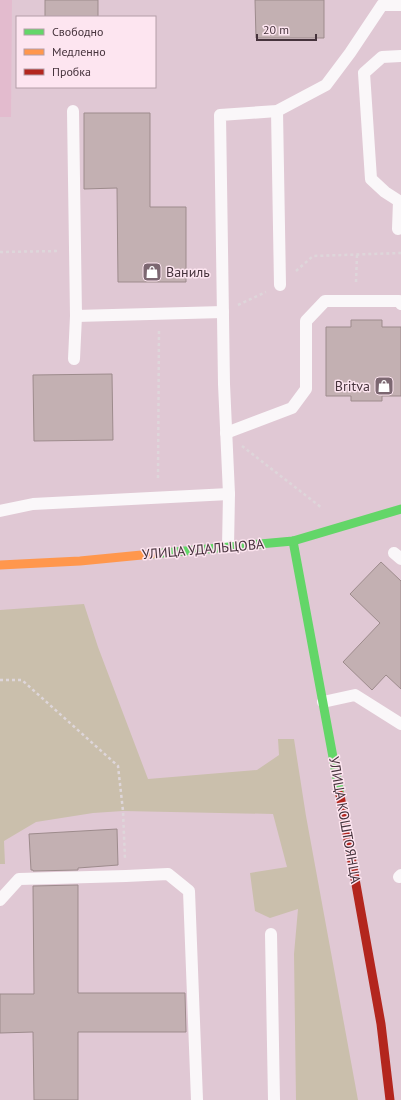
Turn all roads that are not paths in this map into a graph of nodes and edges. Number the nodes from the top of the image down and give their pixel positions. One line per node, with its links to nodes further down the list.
1 (401, 5): 4 (lane)
2 (401, 56): 5 (lane)
3 (73, 110): 9 (lane)
4 (277, 111): 6 (lane); 8 (lane)
5 (398, 229)
6 (280, 285)
7 (401, 304): 11 (lane)
8 (223, 312): 9 (lane); 11 (lane)
9 (76, 316): 10 (lane)
10 (74, 359)
11 (226, 433): 12 (lane)
12 (228, 494): 14 (lane); 16 (lane)
13 (401, 509): 15 (street, УЛИЦА УДАЛЬЦОВА)
14 (0, 510)
15 (292, 541): 16 (street, УЛИЦА УДАЛЬЦОВА); 18 (street, УЛИЦА КОШТОЯНЦА)
16 (228, 547): 17 (street, УЛИЦА УДАЛЬЦОВА)
17 (0, 565)
18 (323, 702): 19 (lane); 24 (street, УЛИЦА КОШТОЯНЦА)
19 (401, 724)
20 (0, 900): 22 (lane)
21 (271, 934): 23 (lane)
22 (196, 1100)
23 (274, 1100)
24 (390, 1100)

